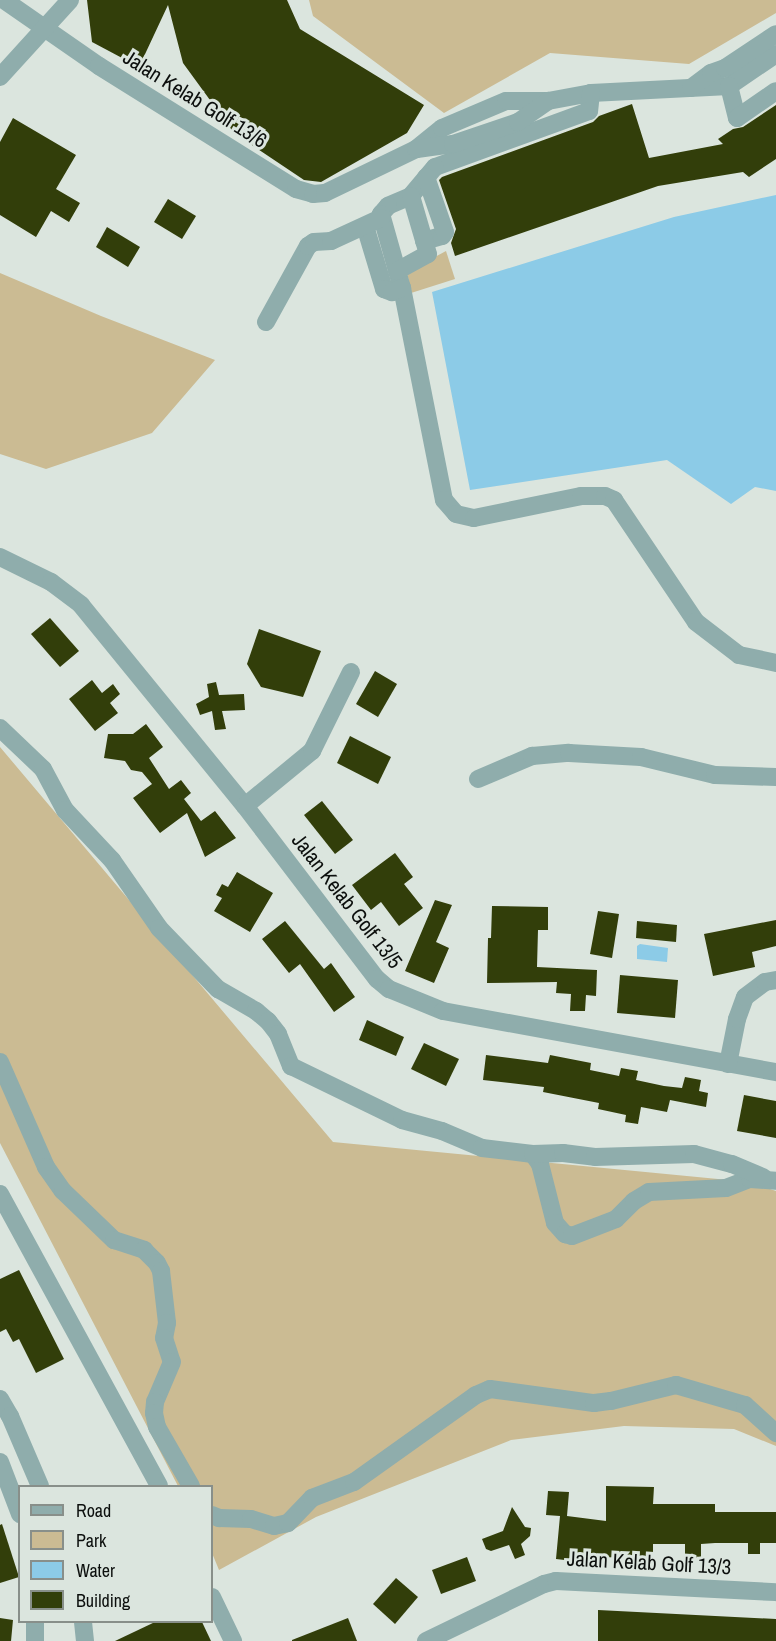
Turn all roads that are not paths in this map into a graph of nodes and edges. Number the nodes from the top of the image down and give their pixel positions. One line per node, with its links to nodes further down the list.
1 (4, 0): 3 (street, Jalan Kelab Golf 13/6)
2 (70, 0): 3 (street)
3 (46, 29): 6 (street); 10 (street, Jalan Kelab Golf 13/6)
4 (776, 34): 8 (street)
5 (776, 54): 7 (street)
6 (0, 77)
7 (729, 86): 8 (street); 9 (street)
8 (692, 88): 10 (street)
9 (776, 91)
10 (591, 93): 11 (street)
11 (426, 177): 12 (street); 14 (street)
12 (411, 196): 13 (street); 14 (street)
13 (373, 222): 15 (street); 16 (street)
14 (424, 241): 15 (street)
15 (399, 280): 18 (street)
16 (266, 322)
17 (0, 557): 23 (street, Jalan Kelab Golf 13/5)
18 (776, 663)
19 (351, 672): 23 (street)
20 (0, 728): 28 (street)
21 (776, 777): 22 (street)
22 (478, 779)
23 (245, 807): 26 (street, Jalan Kelab Golf 13/5)
24 (776, 980): 26 (street)
25 (0, 1062): 36 (street)
26 (728, 1064): 27 (street, Jalan Kelab Golf 13/5)
27 (776, 1072)
28 (532, 1154): 29 (street); 29 (street)
29 (772, 1180)
30 (0, 1194): 35 (street)
31 (0, 1399): 34 (street)
32 (776, 1433): 38 (street)
33 (0, 1462): 37 (street)
34 (40, 1485)
35 (158, 1485)
36 (189, 1485)
37 (18, 1509)
38 (213, 1515)
39 (776, 1592): 46 (street, Jalan Kelab Golf 13/3)
40 (213, 1599): 45 (street)
41 (35, 1623): 43 (street)
42 (83, 1623): 44 (street)
43 (35, 1641)
44 (85, 1641)
45 (233, 1641)
46 (426, 1641)

